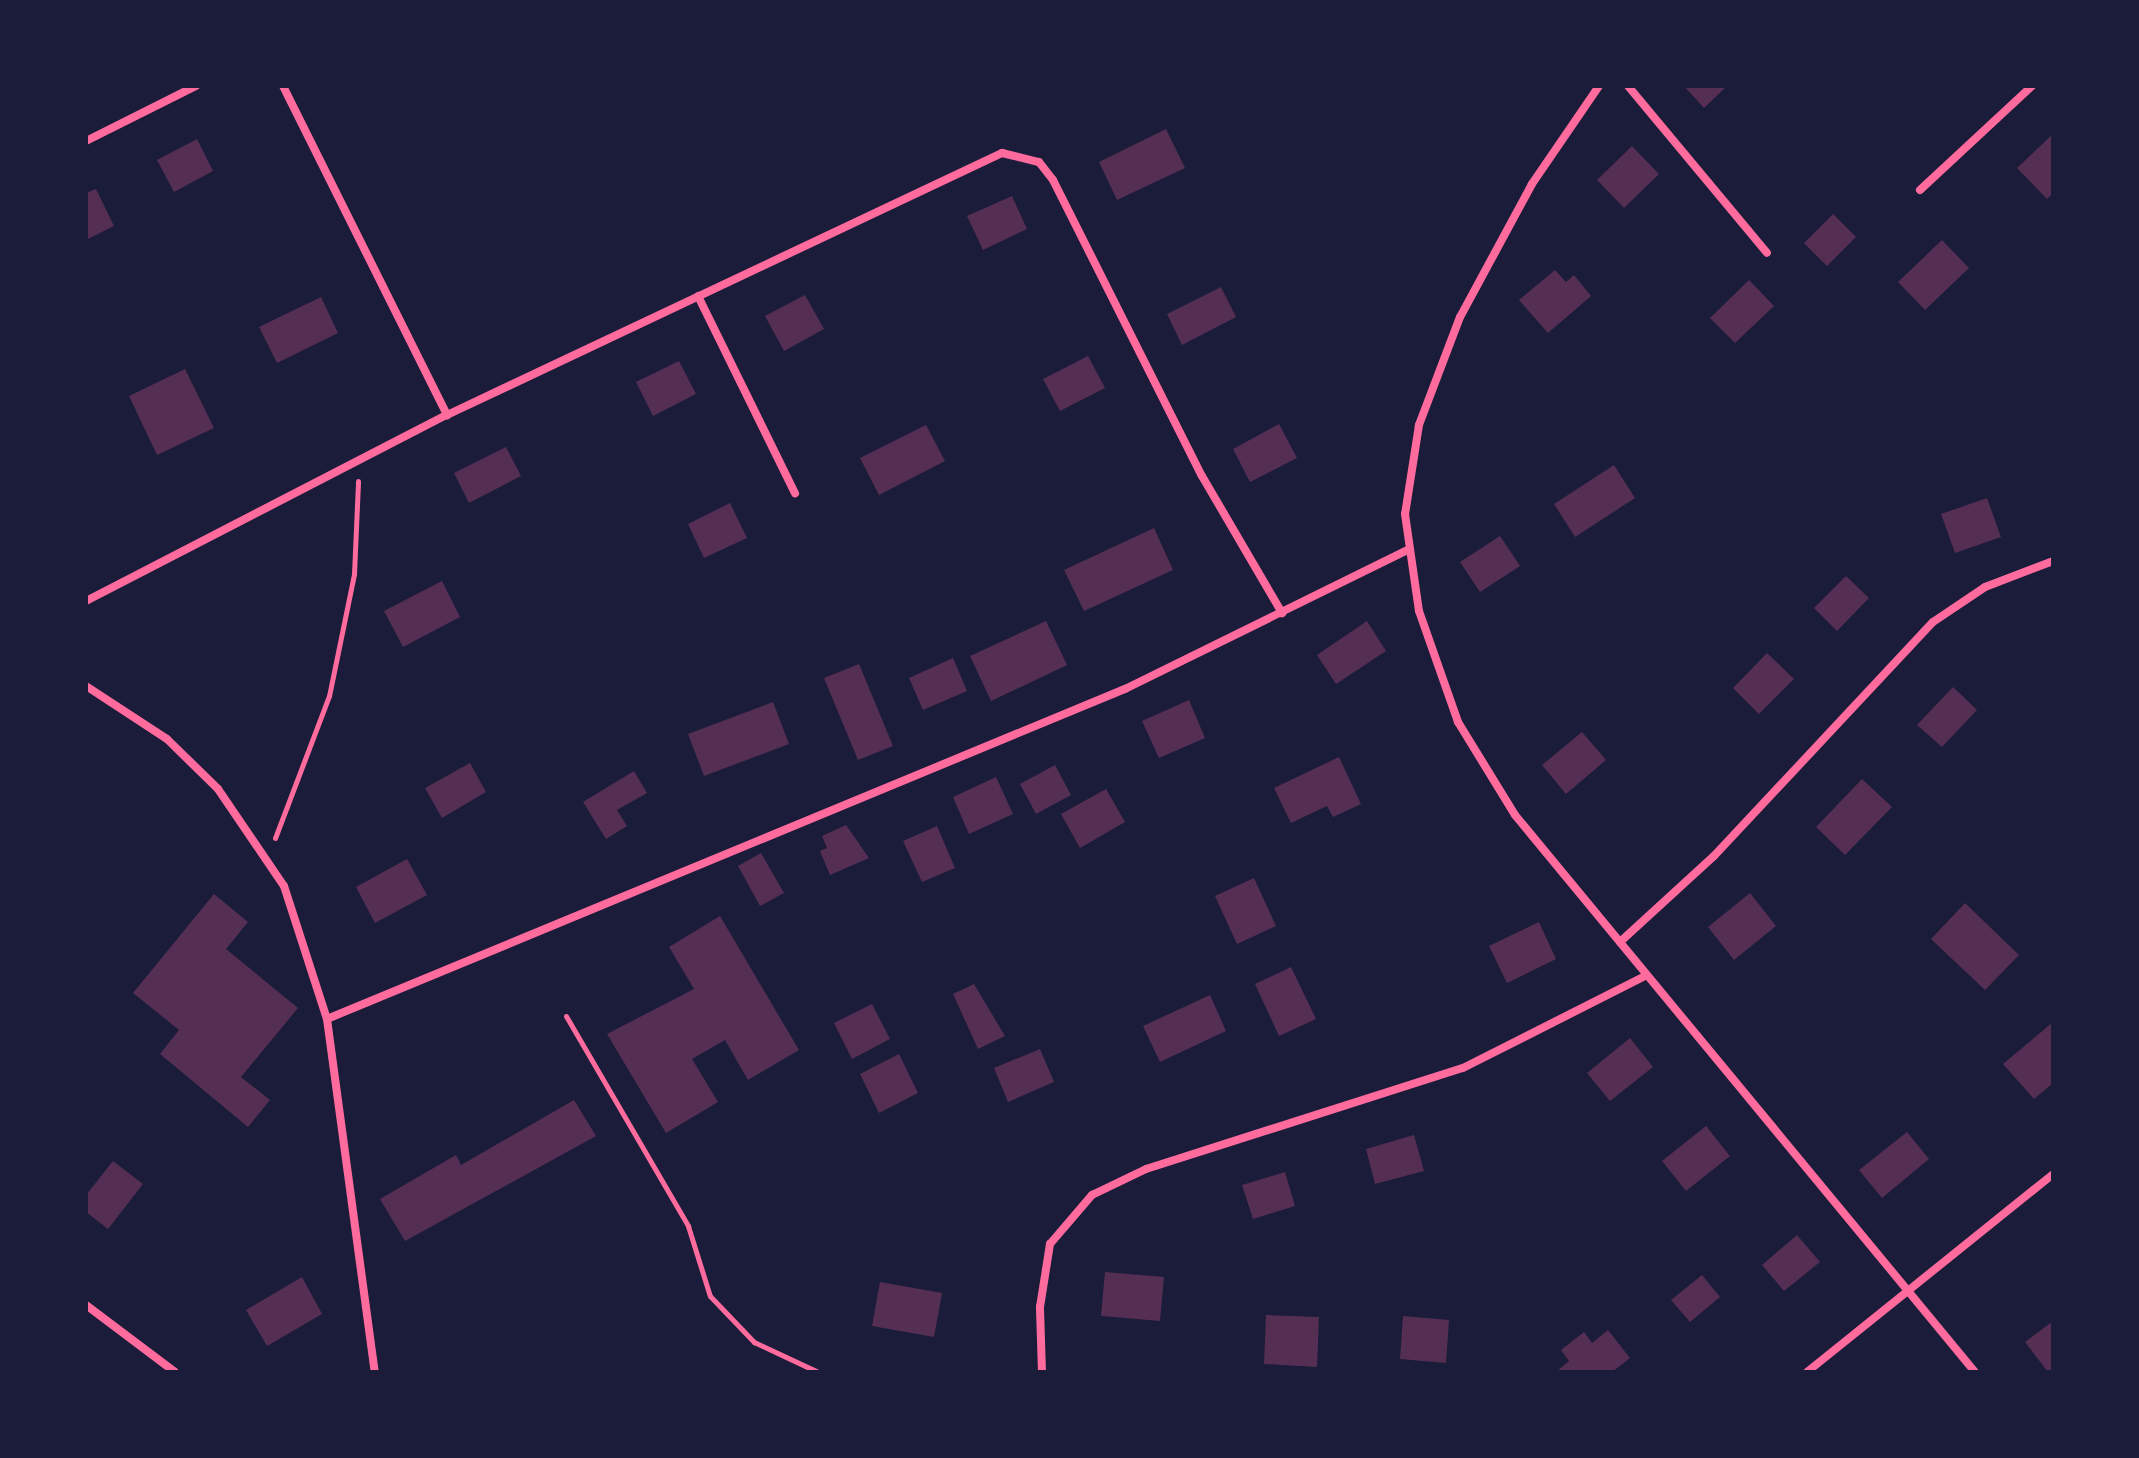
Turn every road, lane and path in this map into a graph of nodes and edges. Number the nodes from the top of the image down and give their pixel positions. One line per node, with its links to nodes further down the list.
1 (196, 86): 6 (street)
2 (283, 86): 10 (street)
3 (1599, 86): 13 (street)
4 (1628, 86): 8 (street)
5 (2032, 86): 7 (street)
6 (86, 141)
7 (1920, 190)
8 (1767, 253)
9 (698, 296): 10 (street); 12 (street); 16 (street)
10 (447, 415): 11 (street)
11 (359, 460): 15 (street); 18 (path)
12 (795, 493)
13 (1407, 550): 16 (street); 19 (street)
14 (2053, 561): 19 (street)
15 (86, 601)
16 (1282, 613): 22 (street)
17 (86, 686): 18 (street)
18 (268, 857): 22 (street)
19 (1620, 942): 20 (street)
20 (1645, 976): 24 (street); 29 (street)
21 (566, 1016): 28 (path)
22 (327, 1019): 27 (street)
23 (2053, 1174): 24 (street)
24 (1908, 1295): 30 (street); 31 (street)
25 (86, 1305): 26 (street)
26 (175, 1372)
27 (375, 1372)
28 (818, 1372)
29 (1042, 1372)
30 (1807, 1372)
31 (1975, 1372)

